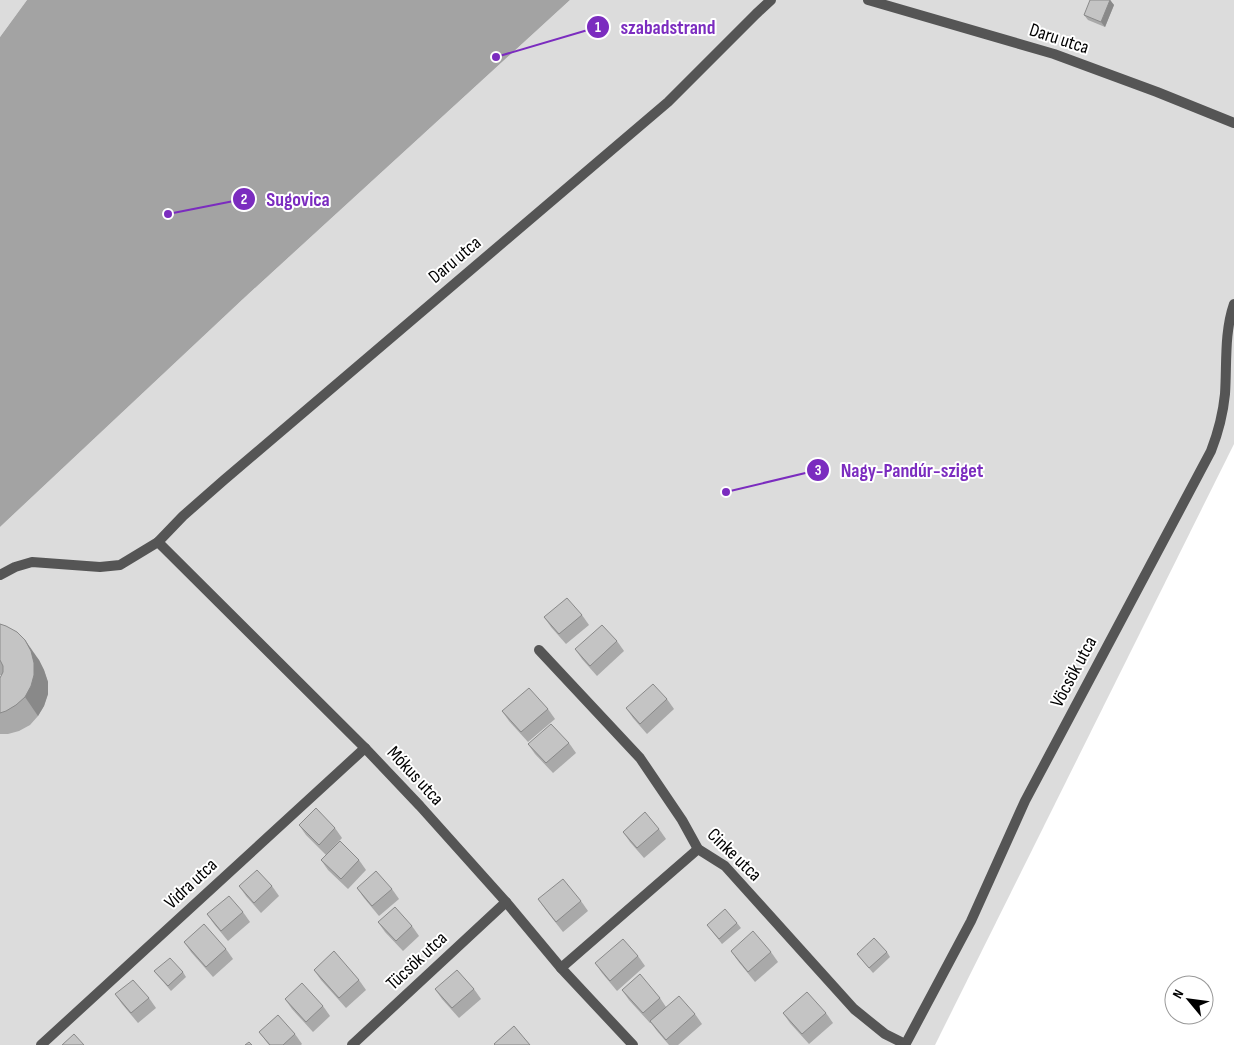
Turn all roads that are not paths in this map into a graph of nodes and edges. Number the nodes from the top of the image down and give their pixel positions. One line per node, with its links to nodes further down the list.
1 (771, 0): 5 (street, Daru utca)
2 (868, 0): 3 (street, Daru utca)
3 (1234, 123)
4 (1234, 304): 12 (street, Vöcsök utca)
5 (158, 542): 6 (street, Daru utca); 8 (street, Mókus utca)
6 (0, 575)
7 (539, 650): 9 (street, Cinke utca)
8 (365, 748): 10 (street, Mókus utca); 13 (street, Vidra utca)
9 (698, 849): 11 (street); 12 (street, Cinke utca)
10 (506, 902): 11 (street, Mókus utca); 14 (street, Tücsök utca)
11 (561, 968): 15 (street, Mókus utca)
12 (905, 1044)
13 (41, 1045)
14 (352, 1045)
15 (633, 1045)

